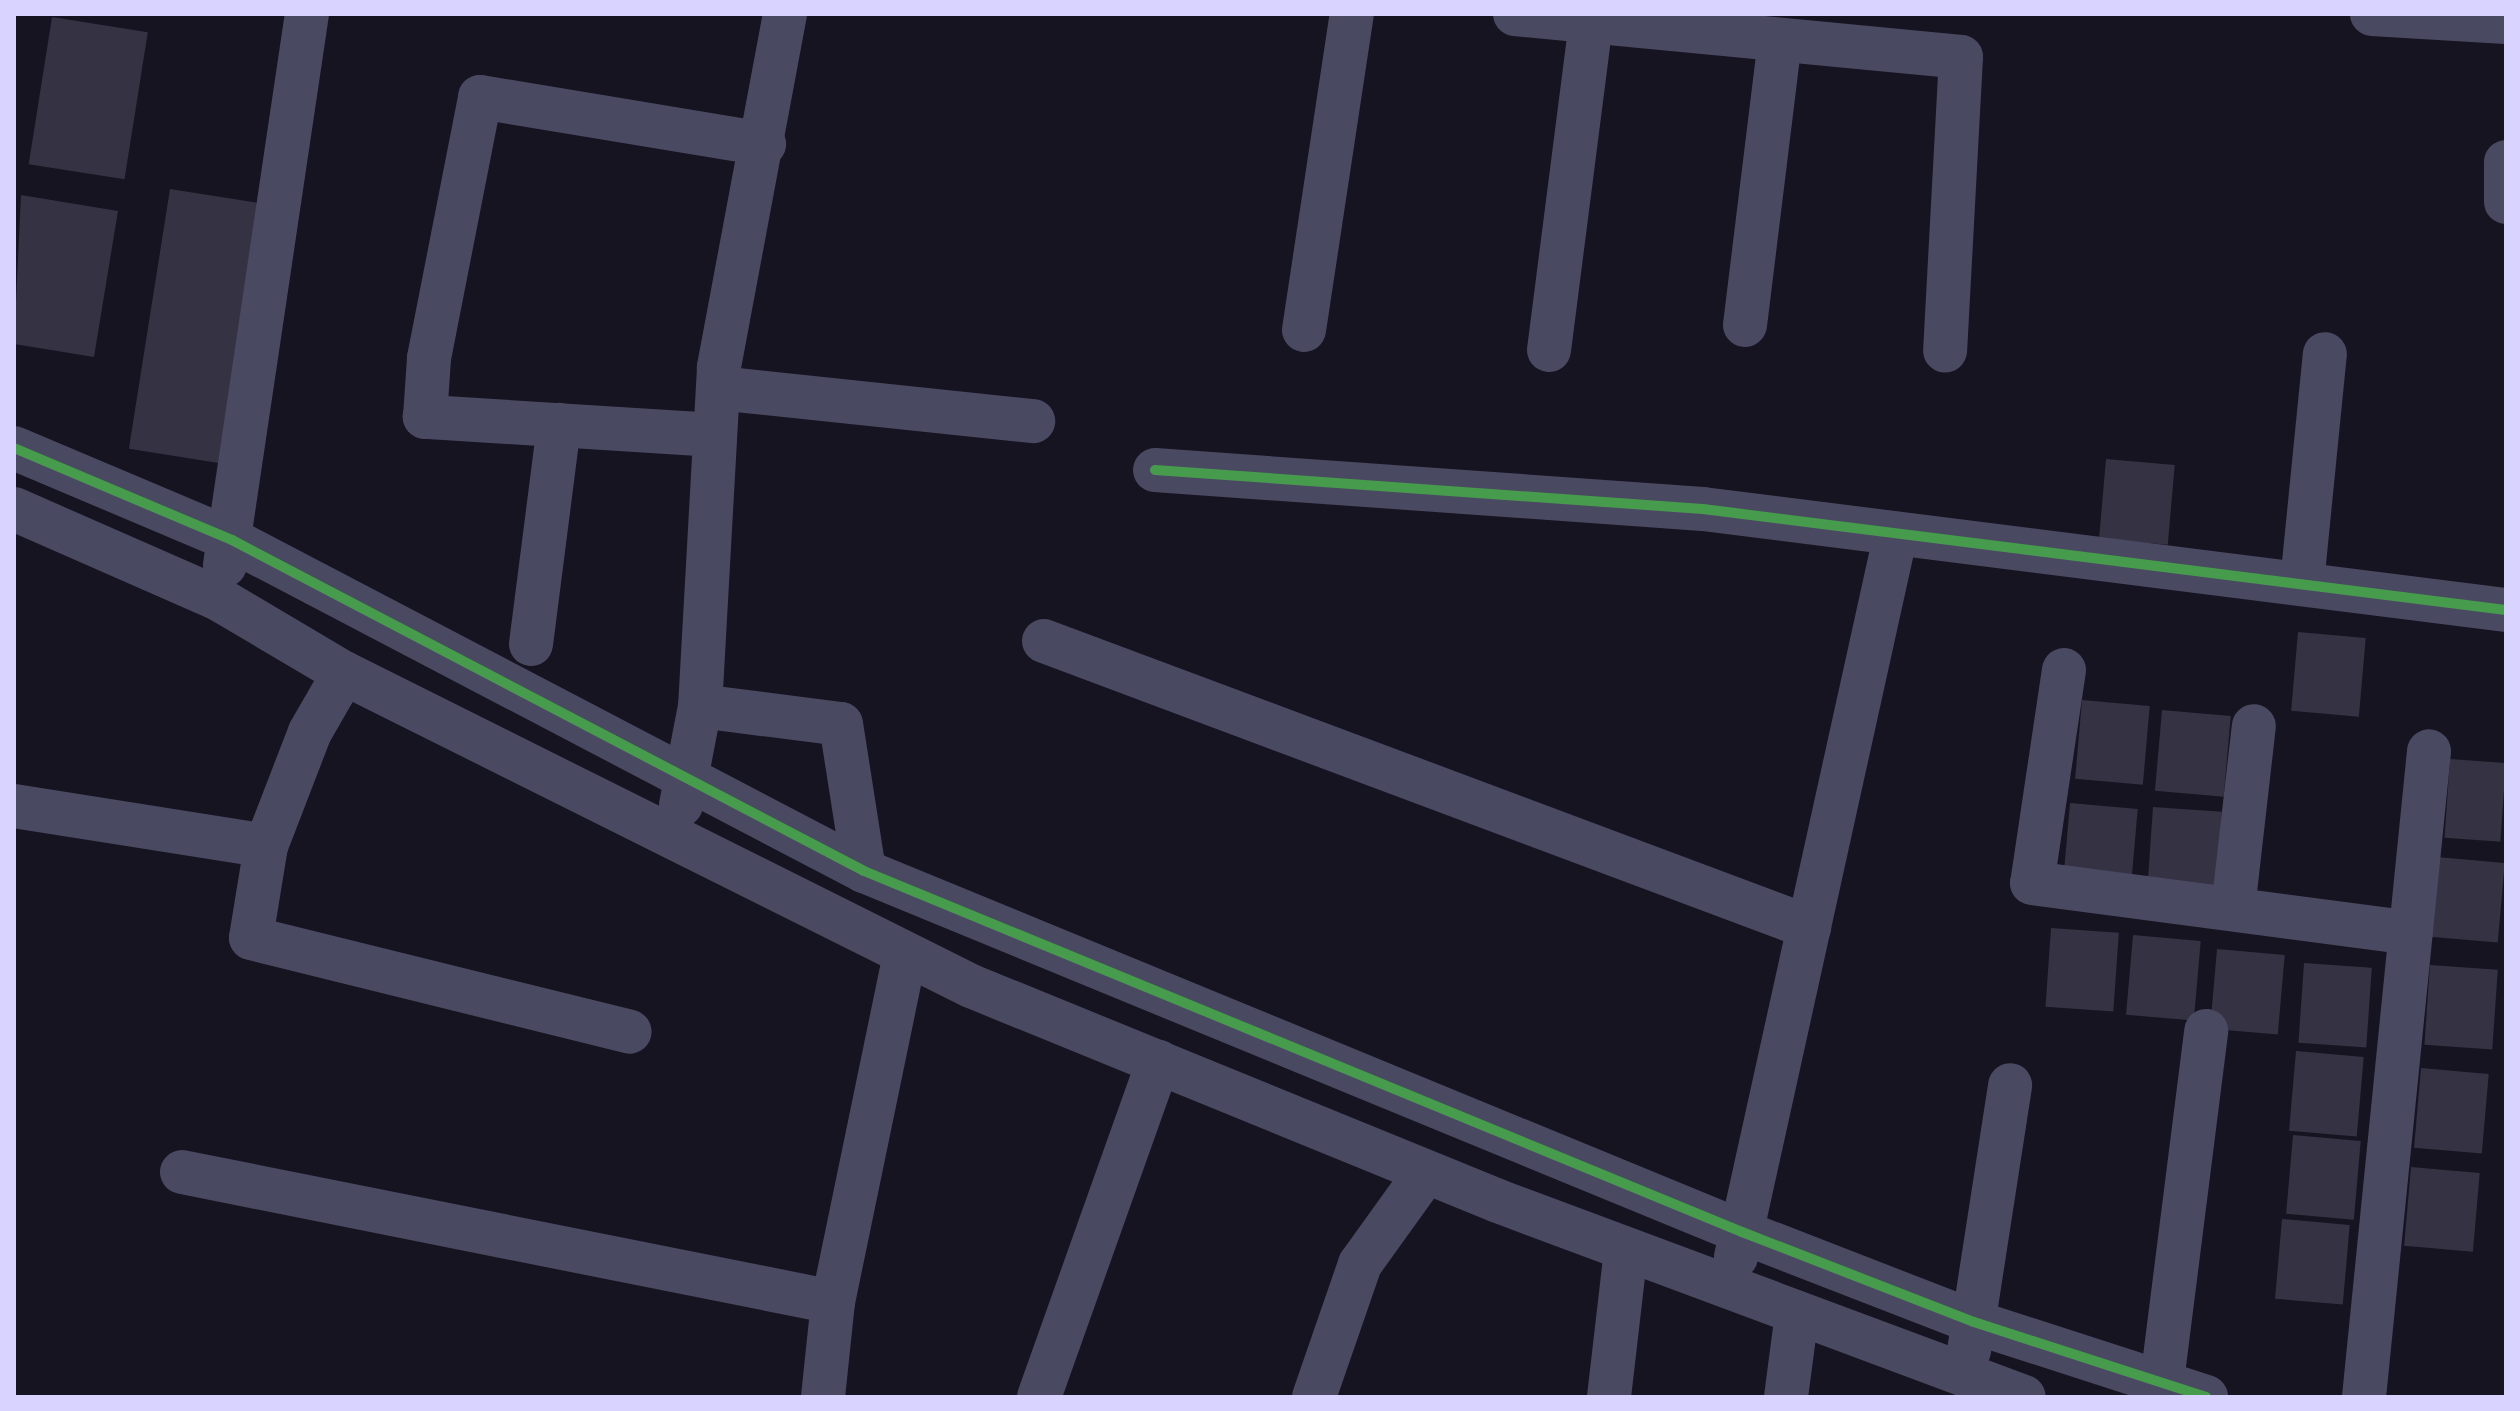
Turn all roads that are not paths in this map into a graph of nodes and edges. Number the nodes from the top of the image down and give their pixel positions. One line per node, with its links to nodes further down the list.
1 (307, 14): 25 (street)
2 (785, 14): 9 (street)
3 (1352, 14): 13 (street)
4 (1515, 14): 6 (street)
5 (2372, 14): 7 (street)
6 (1591, 22): 8 (street); 14 (street)
7 (2506, 22)
8 (1780, 41): 12 (street); 15 (street)
9 (764, 144): 17 (street); 19 (street)
10 (2506, 162): 11 (street)
11 (2506, 202)
12 (1745, 325)
13 (1304, 330)
14 (1549, 350)
15 (1945, 351)
16 (2325, 354): 26 (street)
17 (718, 388): 18 (street); 20 (street)
18 (1033, 421)
19 (559, 425): 20 (street); 30 (street)
20 (715, 435): 33 (street)
21 (14, 448): 25 (street)
22 (1155, 470): 24 (street)
23 (14, 509): 27 (street)
24 (1896, 533): 26 (street); 42 (street)
25 (232, 540): 27 (street); 36 (street)
26 (2302, 583): 28 (street)
27 (217, 598): 32 (street)
28 (2506, 610)
29 (1044, 641): 42 (street)
30 (531, 644)
31 (2064, 670): 41 (street)
32 (344, 673): 38 (street); 39 (street)
33 (700, 706): 36 (street); 40 (street)
34 (2254, 726): 41 (street)
35 (2429, 751): 43 (street)
36 (688, 779): 38 (street); 40 (street)
37 (14, 806): 39 (street)
38 (671, 840): 44 (street)
39 (266, 846): 46 (street)
40 (864, 871): 51 (street)
41 (2233, 909): 43 (street)
42 (1809, 927): 51 (street)
43 (2411, 933): 66 (street)
44 (905, 954): 47 (street); 54 (street)
45 (2206, 1031): 58 (street)
46 (630, 1032)
47 (1158, 1062): 50 (street); 60 (street)
48 (2010, 1085): 56 (street)
49 (182, 1172): 54 (street)
50 (1426, 1172): 52 (street); 61 (street)
51 (1742, 1232): 53 (street); 56 (street)
52 (1626, 1250): 53 (street); 62 (street)
53 (1729, 1289): 55 (street)
54 (833, 1302): 59 (street)
55 (1797, 1313): 57 (street); 63 (street)
56 (1974, 1322): 57 (street); 58 (street)
57 (1963, 1386): 64 (street)
58 (2162, 1389): 65 (street)
59 (823, 1397)
60 (1039, 1397)
61 (1314, 1397)
62 (1609, 1397)
63 (1786, 1397)
64 (2024, 1397)
65 (2206, 1397)
66 (2364, 1397)

